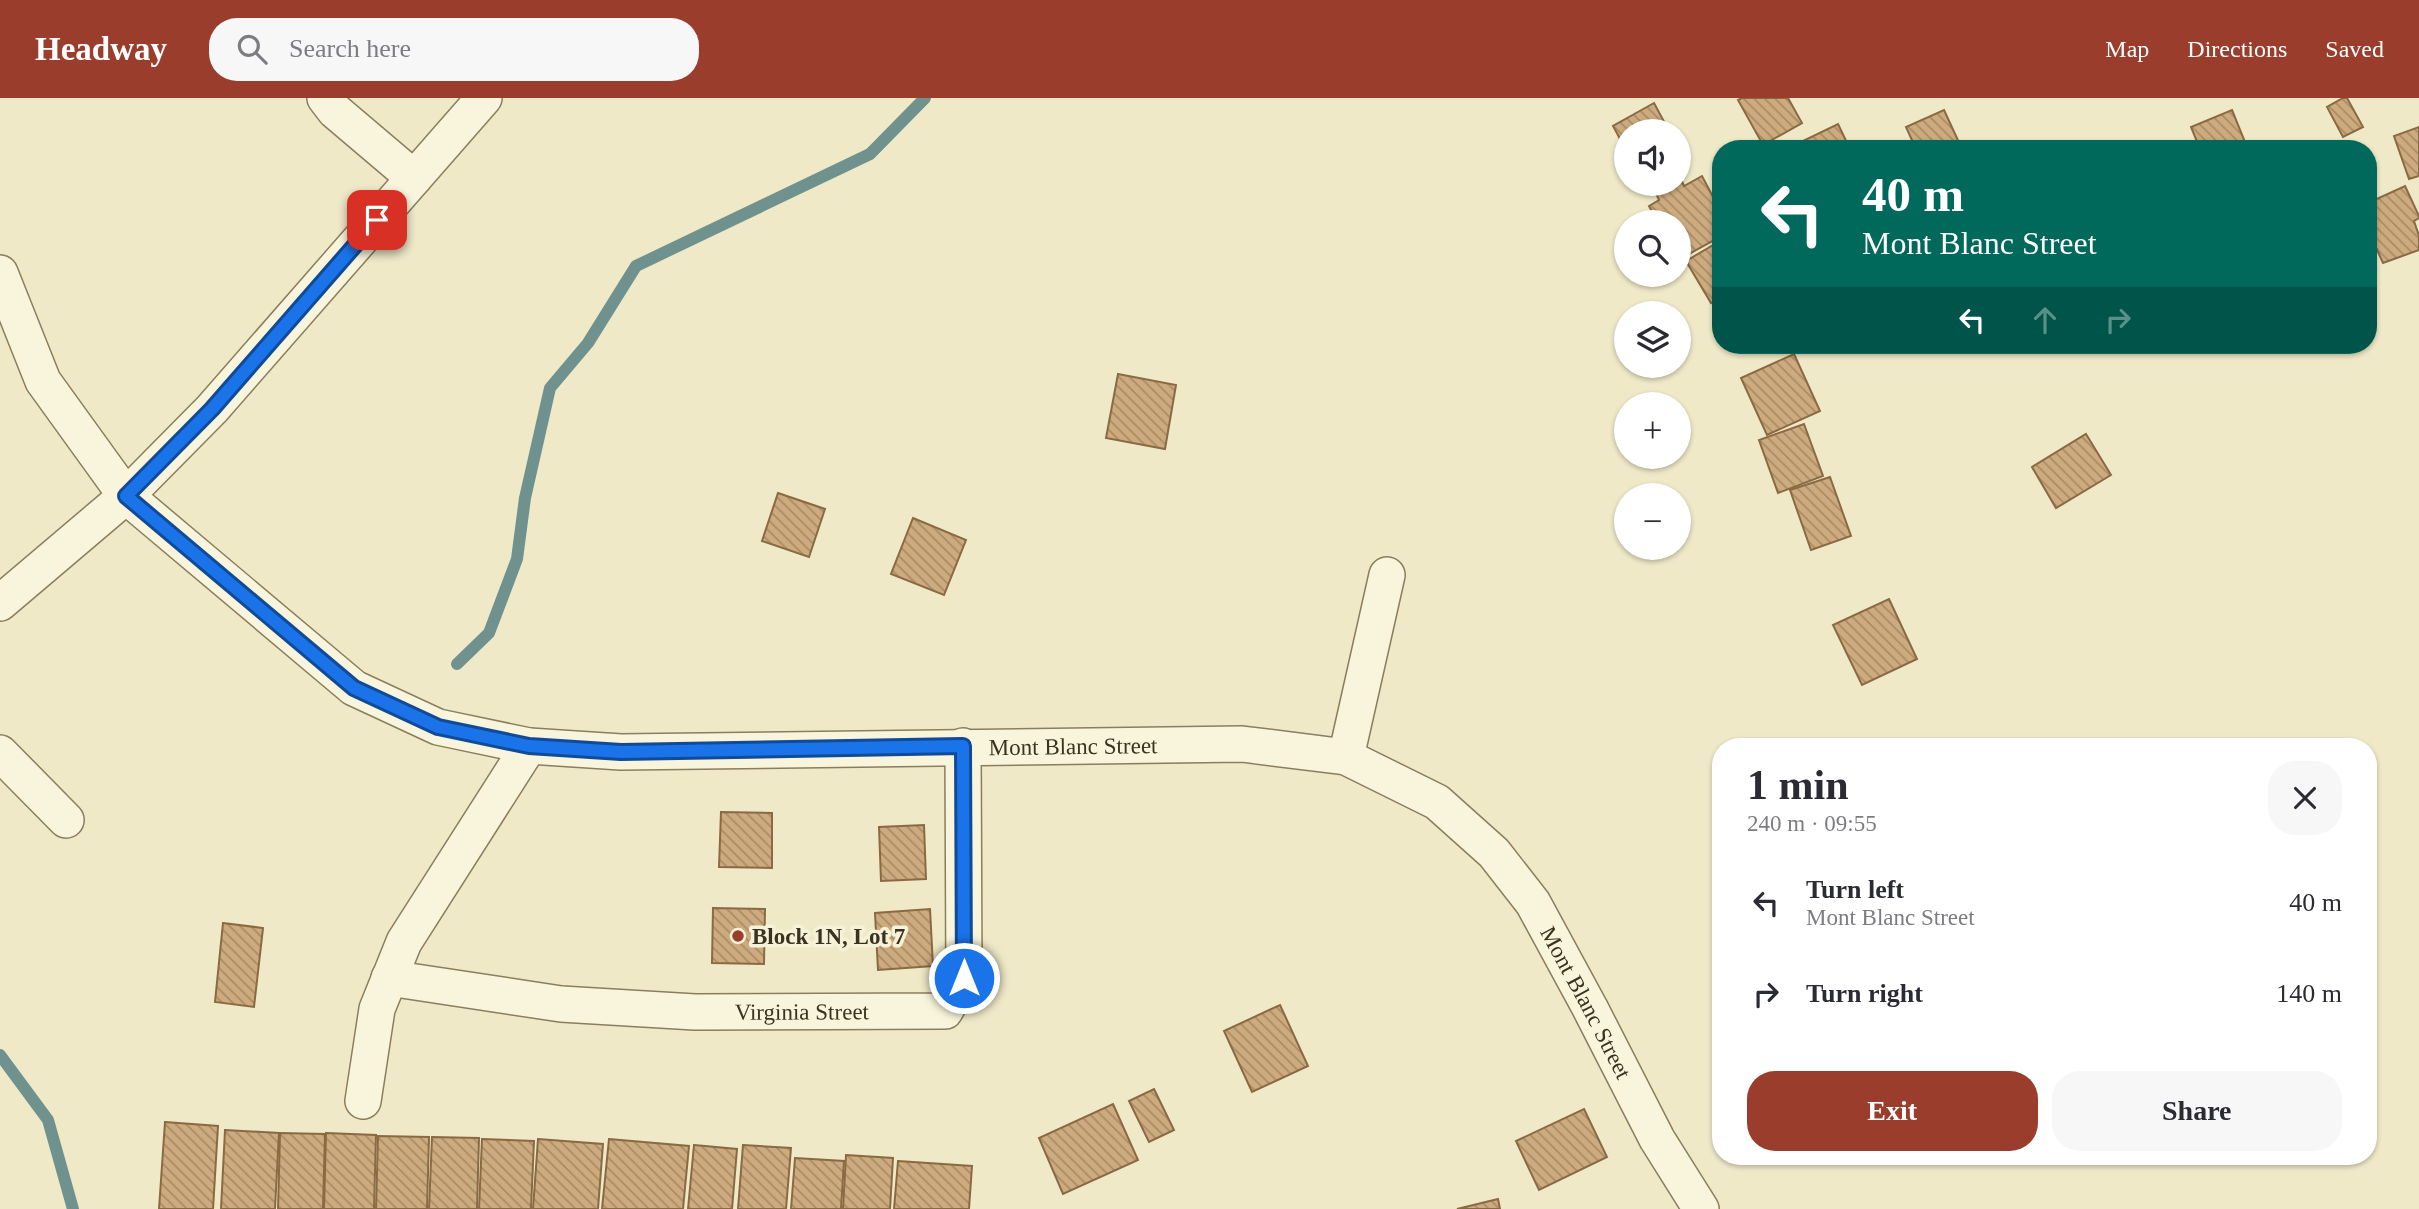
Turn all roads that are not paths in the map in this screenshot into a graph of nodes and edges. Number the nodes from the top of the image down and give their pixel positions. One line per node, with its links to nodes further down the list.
1 (325, 98): 3 (street)
2 (484, 98): 3 (street)
3 (414, 178): 5 (street)
4 (0, 274): 5 (street, Mont Blanc Street)
5 (126, 496): 7 (street); 8 (street, Mont Blanc Street)
6 (1387, 575): 11 (street)
7 (0, 603)
8 (529, 746): 9 (street, Mont Blanc Street); 13 (street)
9 (963, 746): 11 (street, Mont Blanc Street); 13 (street, Virginia Street)
10 (0, 753): 12 (street)
11 (1346, 757): 15 (street, Mont Blanc Street)
12 (66, 820)
13 (389, 978): 14 (street)
14 (363, 1101)
15 (1701, 1209)

